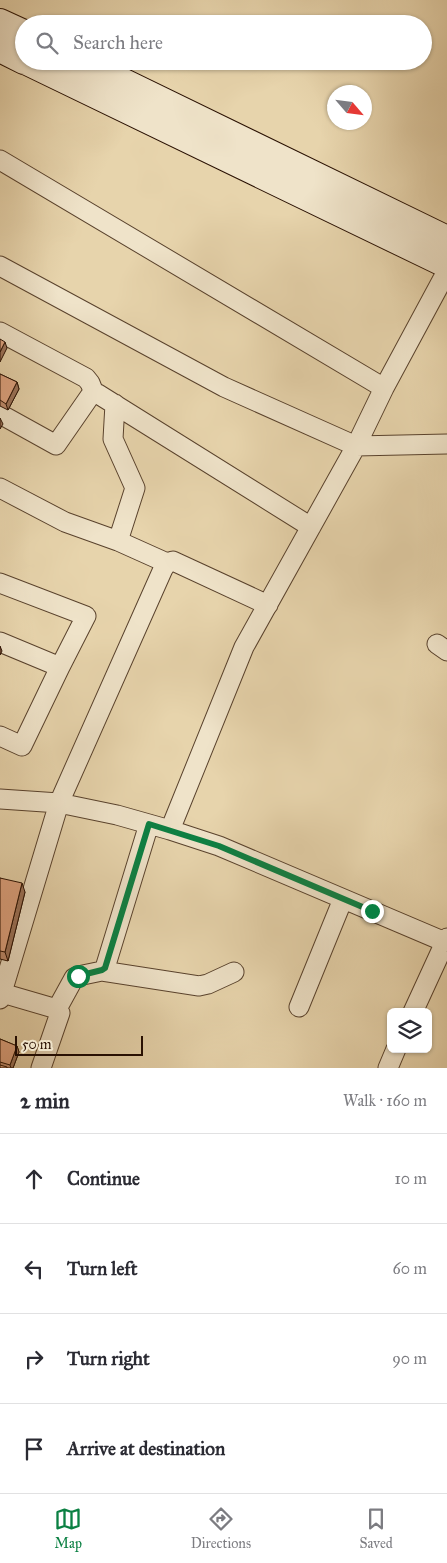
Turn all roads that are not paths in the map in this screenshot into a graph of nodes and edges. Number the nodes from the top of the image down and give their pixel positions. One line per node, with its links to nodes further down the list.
1 (0, 22): 2 (main road)
2 (15, 30)
3 (0, 49): 4 (main road)
4 (15, 56)
5 (43, 70): 9 (main road)
6 (100, 70): 8 (main road)
7 (0, 160): 13 (street)
8 (447, 239)
9 (447, 264)
10 (0, 266): 18 (street)
11 (447, 271): 13 (street)
12 (0, 332): 14 (street)
13 (384, 388): 18 (street)
14 (94, 393): 15 (street); 16 (street)
15 (115, 404): 20 (street); 21 (street)
16 (0, 414)
17 (447, 444): 18 (street)
18 (356, 446): 20 (street)
19 (0, 488): 21 (street)
20 (311, 527): 24 (street)
21 (118, 541): 22 (street)
22 (167, 563): 24 (street); 29 (street)
23 (0, 583): 26 (street)
24 (268, 605): 31 (street)
25 (0, 642): 26 (street)
26 (60, 667): 27 (street)
27 (0, 736)
28 (0, 799): 29 (street)
29 (59, 803): 30 (street); 36 (street)
30 (149, 824): 31 (street); 34 (street)
31 (170, 830): 32 (street)
32 (343, 899): 33 (street); 37 (street)
33 (446, 940): 38 (street)
34 (102, 970): 35 (street); 39 (street)
35 (234, 972)
36 (1, 996): 39 (street)
37 (299, 1007)
38 (415, 1008)
39 (57, 1009): 41 (street)
40 (394, 1053): 42 (street)
41 (41, 1068)
42 (388, 1068)

